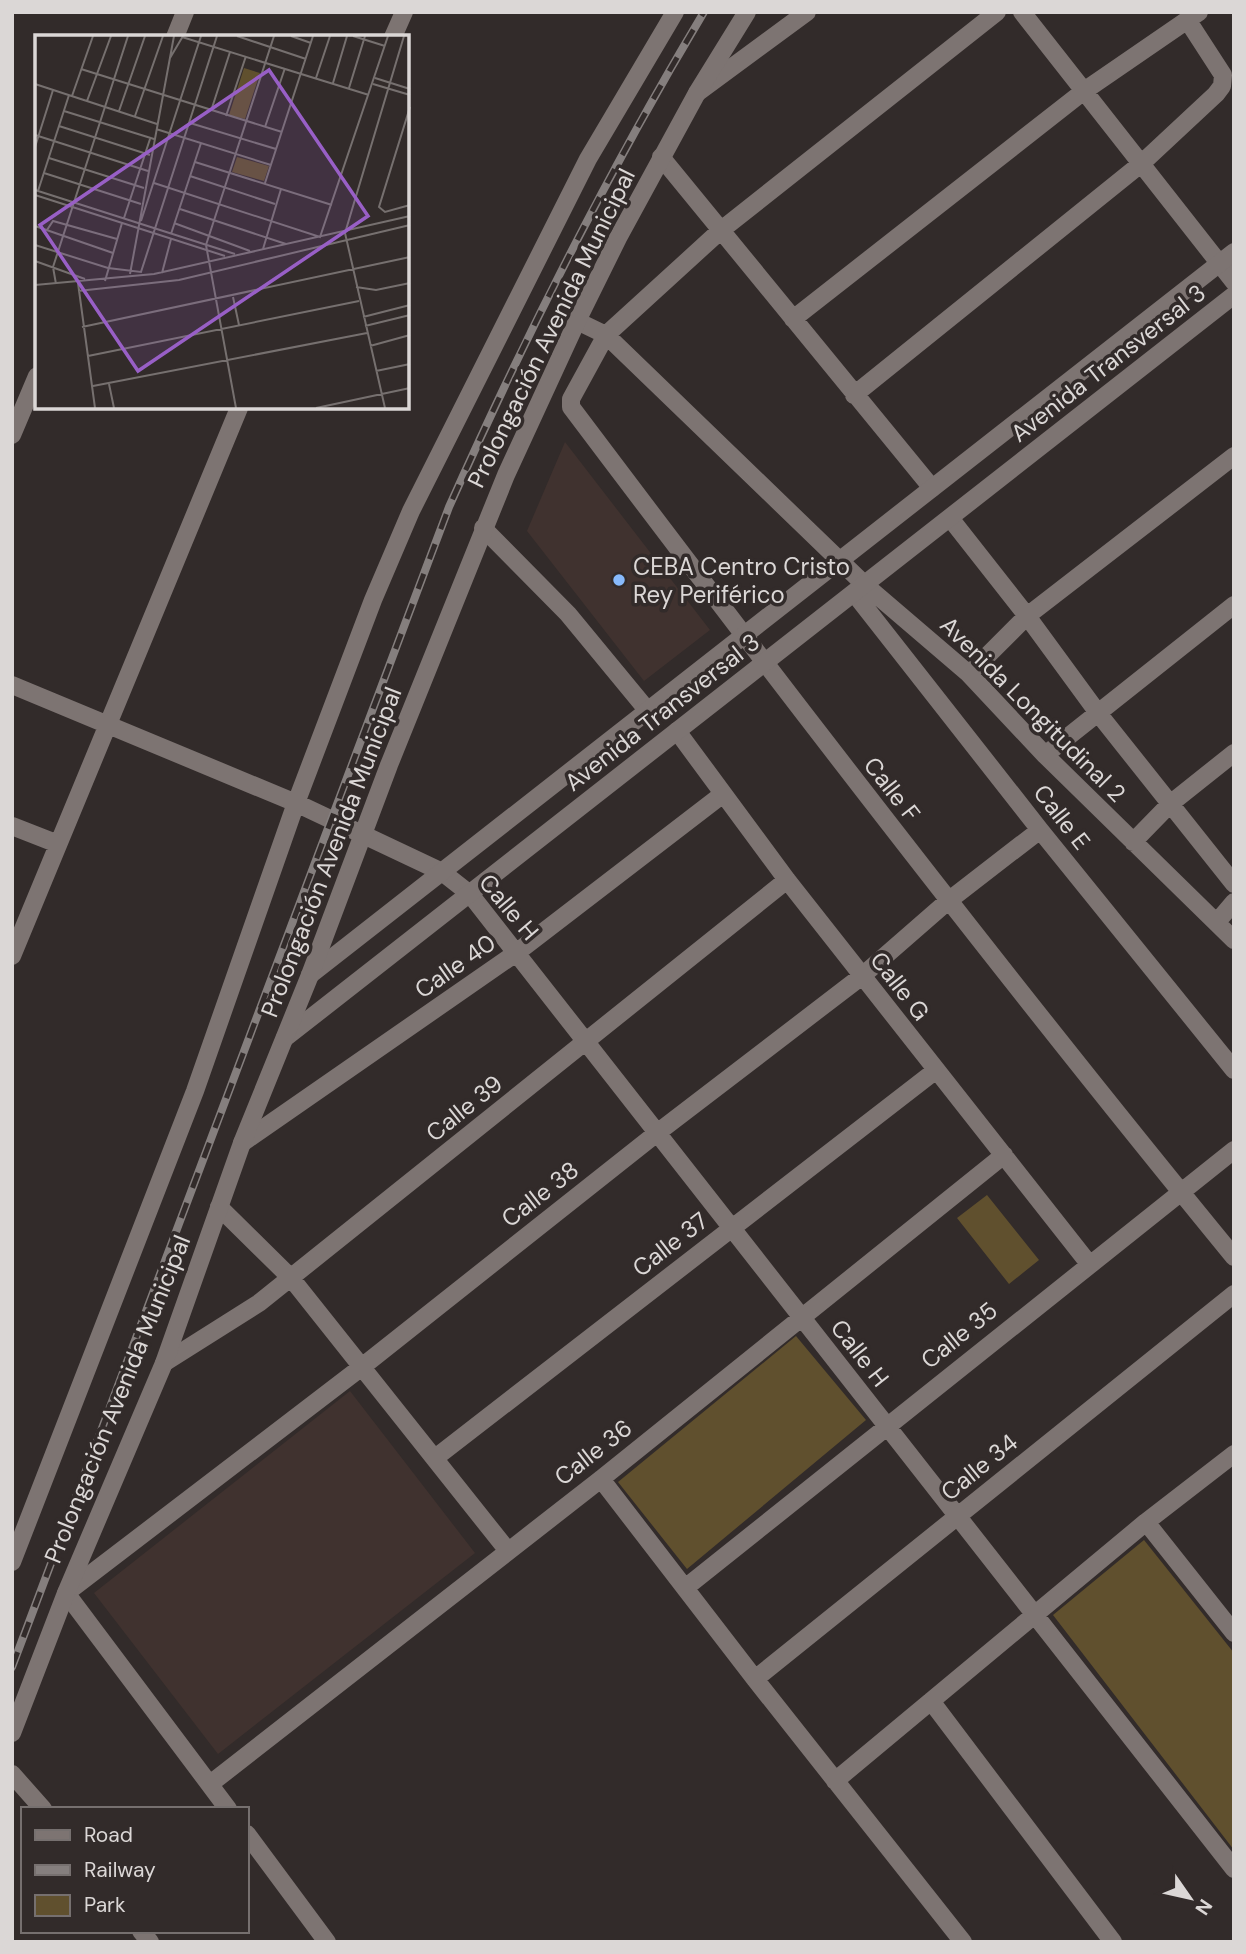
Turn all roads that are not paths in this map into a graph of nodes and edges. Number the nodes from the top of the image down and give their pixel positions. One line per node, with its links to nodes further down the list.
1 (185, 12): 9 (street)
2 (404, 12): 10 (street)
3 (675, 12): 46 (street, Prolongación Avenida Municipal)
4 (747, 12): 12 (street, Prolongación Avenida Municipal)
5 (807, 12): 12 (street)
6 (997, 12): 15 (street)
7 (1022, 12): 11 (street)
8 (1194, 17): 11 (street); 14 (street)
9 (176, 35)
10 (394, 35)
11 (1084, 91): 14 (street); 20 (street)
12 (697, 93): 13 (street, Prolongación Avenida Municipal)
13 (661, 157): 15 (street); 21 (street, Prolongación Avenida Municipal)
14 (1142, 163): 17 (street); 24 (street)
15 (720, 231): 20 (street); 22 (street)
16 (1234, 252): 17 (street, Avenida Transversal 3)
17 (1219, 263): 18 (street); 28 (street, Avenida Transversal 3)
18 (1234, 282)
19 (1234, 295): 29 (street, Avenida Transversal 3)
20 (793, 319): 24 (street)
21 (577, 321): 22 (street, Avenida Longitudinal 2); 30 (street, Prolongación Avenida Municipal)
22 (606, 335): 31 (street, Avenida Longitudinal 2); 35 (street, Calle F)
23 (35, 381): 26 (street)
24 (854, 395): 28 (street)
25 (238, 410): 41 (street)
26 (12, 436)
27 (1234, 456): 34 (street)
28 (932, 488): 31 (street, Avenida Transversal 3)
29 (950, 518): 32 (street, Avenida Transversal 3); 34 (street)
30 (484, 528): 39 (street); 50 (street, Prolongación Avenida Municipal)
31 (841, 560): 32 (street, Avenida Longitudinal 2); 35 (street, Avenida Transversal 3)
32 (859, 589): 36 (street, Avenida Transversal 3); 37 (street, Avenida Longitudinal 2); 49 (street, Calle E)
33 (1234, 605): 40 (street)
34 (1027, 617): 37 (street); 40 (street)
35 (744, 636): 36 (street, Calle F); 39 (street, Avenida Transversal 3)
36 (764, 663): 42 (street, Avenida Transversal 3); 57 (street, Calle F)
37 (970, 674): 44 (street, Avenida Longitudinal 2)
38 (12, 685): 41 (street, Calle H)
39 (648, 711): 53 (street, Avenida Transversal 3)
40 (1098, 713): 44 (street); 47 (street)
41 (107, 724): 46 (street, Calle H); 52 (street)
42 (677, 731): 45 (street, Calle G); 56 (street, Avenida Transversal 3)
43 (1234, 753): 47 (street)
44 (1045, 755): 51 (street, Avenida Longitudinal 2)
45 (723, 794): 54 (street, Calle G); 61 (street, Calle 40)
46 (296, 803): 50 (street, Calle H); 90 (street, Prolongación Avenida Municipal)
47 (1170, 804): 51 (street); 55 (street)
48 (12, 826): 52 (street)
49 (1040, 830): 57 (street, Calle 38); 67 (street, Calle E)
50 (362, 835): 53 (street, Calle H); 63 (street, Prolongación Avenida Municipal)
51 (1133, 842): 59 (street, Avenida Longitudinal 2)
52 (58, 844): 62 (street)
53 (442, 872): 56 (street, Calle H); 63 (street, Avenida Transversal 3)
54 (787, 880): 64 (street, Calle G); 66 (street, Calle 39)
55 (1234, 884)
56 (470, 894): 61 (street, Calle H); 65 (street, Avenida Transversal 3)
57 (948, 901): 64 (street, Calle 38); 73 (street, Calle F)
58 (1234, 902): 59 (street)
59 (1217, 922): 60 (street, Avenida Longitudinal 2)
60 (1234, 940)
61 (516, 953): 66 (street, Calle H); 70 (street, Calle 40)
62 (12, 956)
63 (310, 975): 65 (street, Prolongación Avenida Municipal)
64 (862, 976): 68 (street, Calle G); 69 (street, Calle 38)
65 (285, 1038): 70 (street, Prolongación Avenida Municipal)
66 (585, 1042): 69 (street, Calle H); 78 (street, Calle 39)
67 (1234, 1070)
68 (935, 1071): 72 (street, Calle G); 75 (street, Calle 37)
69 (657, 1133): 75 (street, Calle H); 82 (street, Calle 38)
70 (242, 1143): 74 (street, Prolongación Avenida Municipal)
71 (1234, 1150): 73 (street, Calle 35)
72 (1004, 1155): 77 (street, Calle G); 80 (street, Calle 36)
73 (1181, 1192): 76 (street, Calle F); 77 (street, Calle 35)
74 (219, 1207): 78 (street); 81 (street, Prolongación Avenida Municipal)
75 (731, 1227): 80 (street, Calle H); 85 (street, Calle 37)
76 (1234, 1257)
77 (1090, 1265): 83 (street, Calle 35)
78 (291, 1278): 81 (street, Calle 39); 82 (street)
79 (1234, 1294): 87 (street, Calle 34)
80 (801, 1317): 83 (street, Calle H); 86 (street, Calle 36)
81 (164, 1363): 92 (street, Prolongación Avenida Municipal)
82 (363, 1366): 85 (street); 92 (street, Calle 38)
83 (886, 1425): 87 (street, Calle H); 91 (street, Calle 35)
84 (1234, 1454): 88 (street)
85 (435, 1458): 89 (street)
86 (601, 1479): 89 (street, Calle 36); 91 (street)
87 (957, 1516): 93 (street, Calle H); 95 (street, Calle 34)
88 (1146, 1522): 93 (street); 94 (street)
89 (508, 1551): 100 (street, Calle 36)
90 (12, 1562)
91 (685, 1588): 95 (street)
92 (66, 1593): 97 (street, Prolongación Avenida Municipal); 100 (street)
93 (1034, 1615): 96 (street); 104 (street, Calle H)
94 (1234, 1633)
95 (755, 1679): 99 (street)
96 (931, 1701): 99 (street); 107 (street)
97 (12, 1733)
98 (12, 1774): 101 (street)
99 (835, 1781): 106 (street)
100 (210, 1784): 102 (street)
101 (41, 1807)
102 (227, 1807)
103 (248, 1835): 105 (street)
104 (1234, 1869)
105 (327, 1942)
106 (963, 1942)
107 (1113, 1942)

